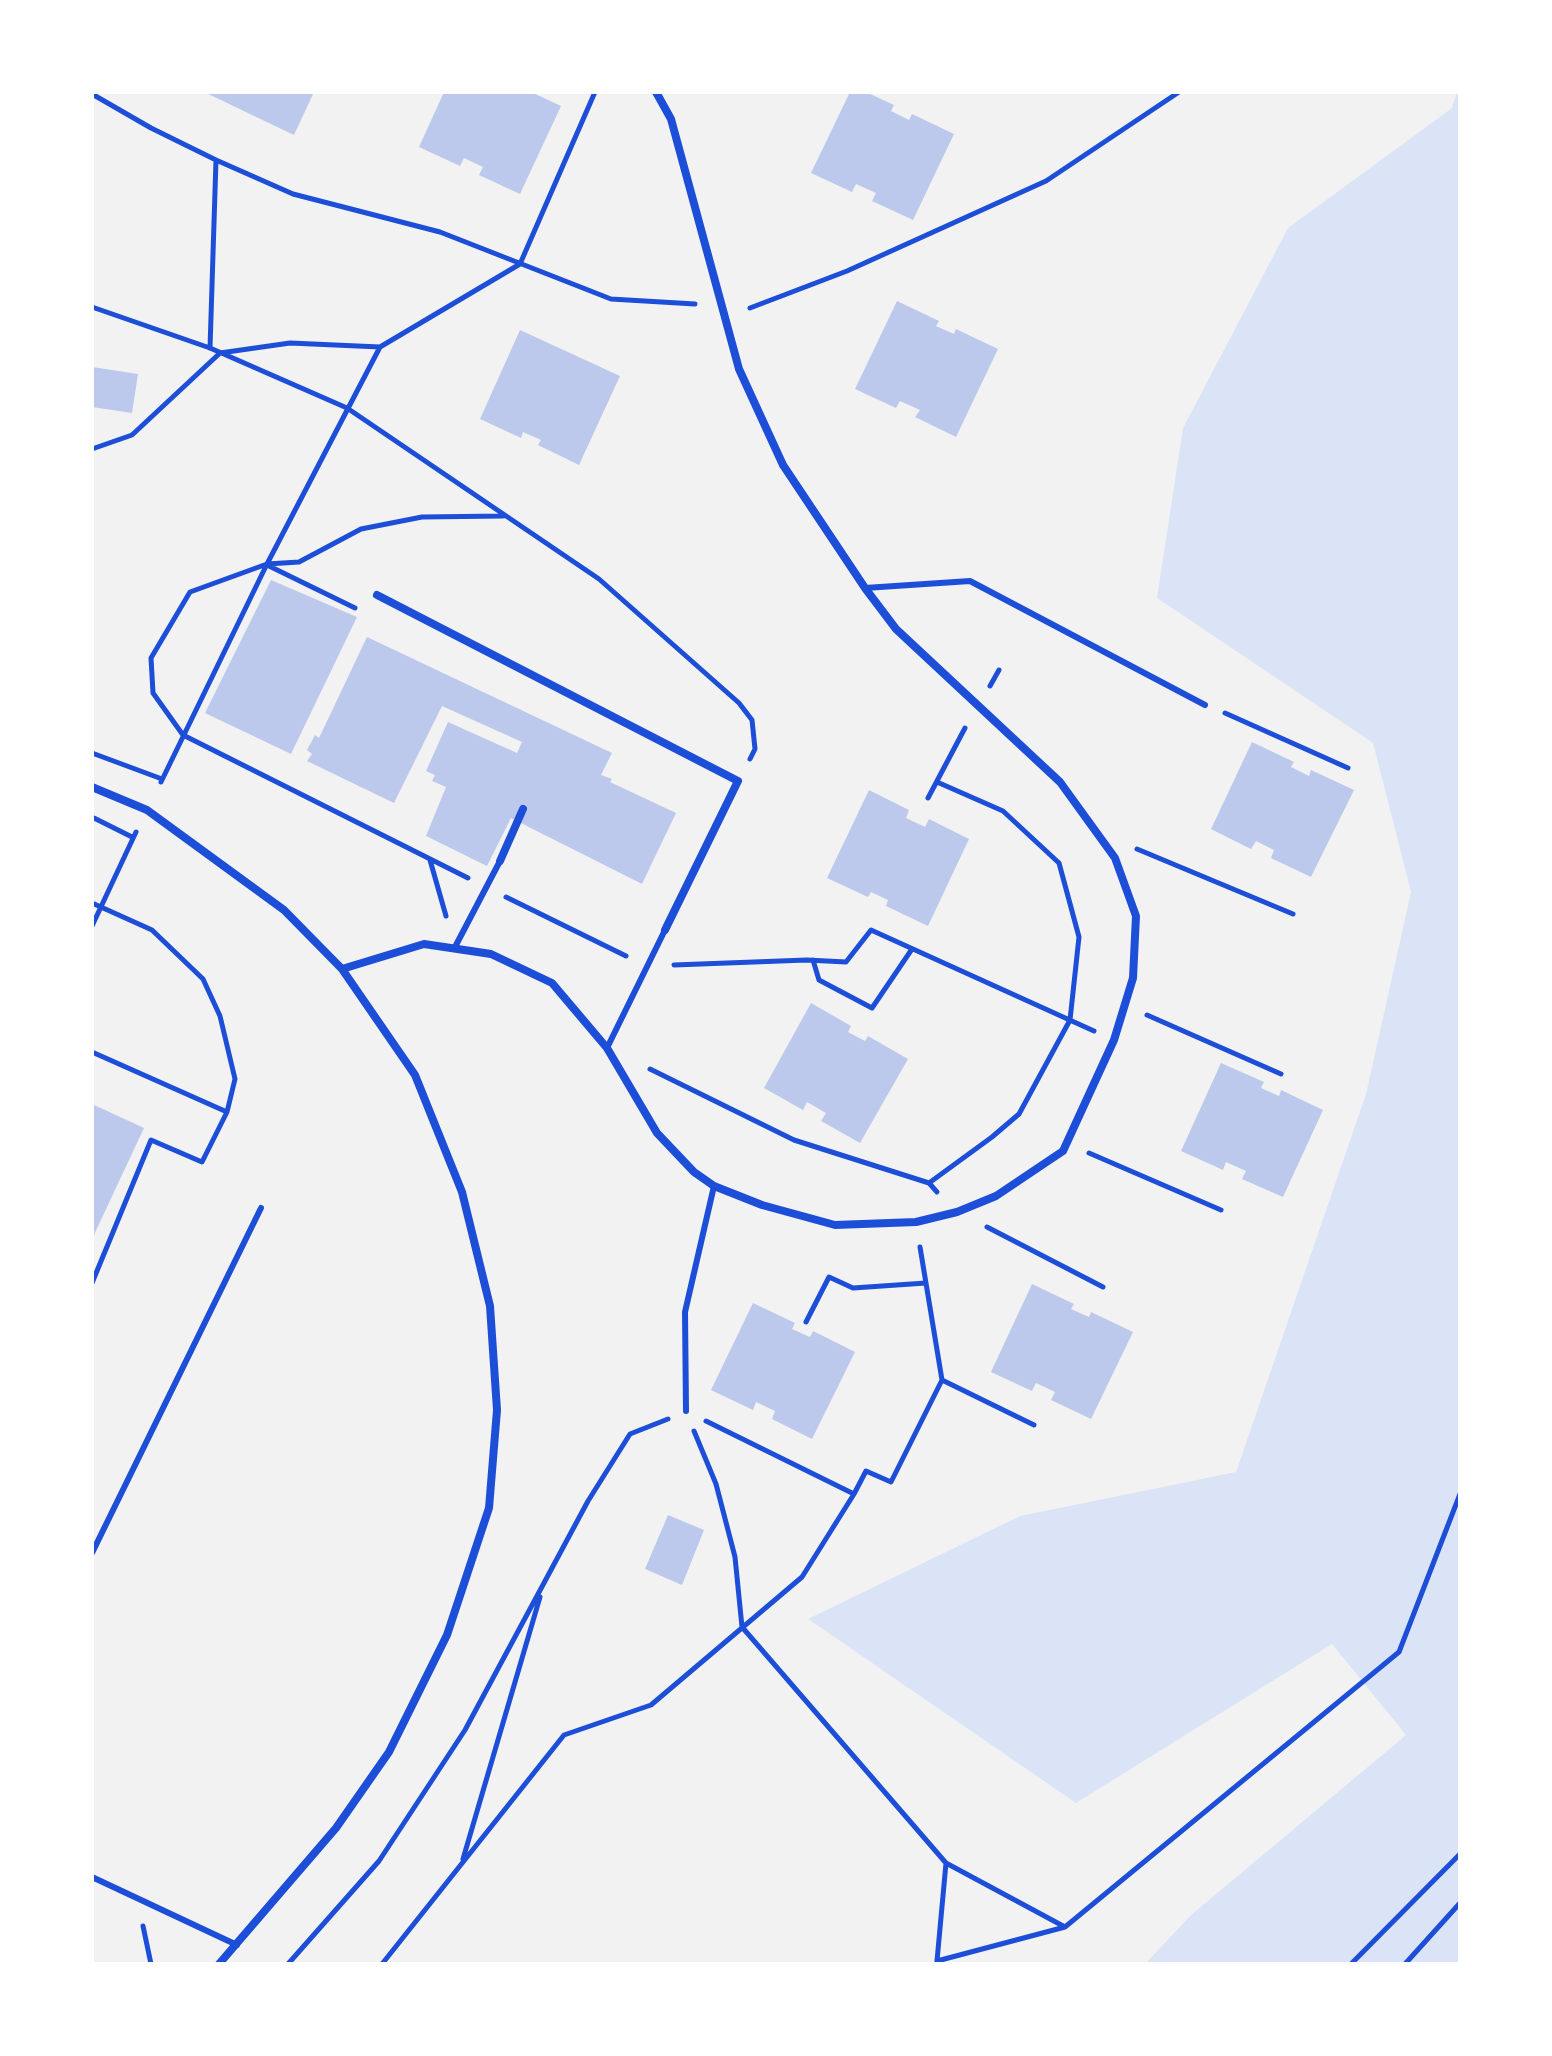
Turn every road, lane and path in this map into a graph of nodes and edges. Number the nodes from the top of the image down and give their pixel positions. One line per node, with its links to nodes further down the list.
1 (595, 92): 6 (path)
2 (656, 92): 17 (street)
3 (1179, 92): 9 (path)
4 (92, 94): 5 (path)
5 (216, 160): 6 (path); 11 (path)
6 (520, 264): 7 (path); 10 (path)
7 (700, 304)
8 (92, 307): 11 (path)
9 (750, 308)
10 (380, 347): 12 (path); 13 (path)
11 (210, 348): 12 (path)
12 (220, 353): 13 (path); 14 (path)
13 (347, 408): 15 (path); 16 (path)
14 (92, 449)
15 (503, 516): 16 (path); 26 (path)
16 (267, 564): 18 (path); 23 (path); 23 (path)
17 (865, 588): 21 (lane); 32 (street)
18 (377, 595): 26 (street)
19 (999, 670): 20 (path)
20 (990, 686)
21 (1205, 705): 25 (path)
22 (965, 727): 27 (path)
23 (183, 735): 24 (path); 33 (path)
24 (92, 753)
25 (1348, 768)
26 (738, 781): 40 (street)
27 (937, 782): 29 (path); 47 (path)
28 (92, 787): 45 (street)
29 (928, 798)
30 (523, 809): 34 (street)
31 (92, 817): 37 (path)
32 (1096, 832): 38 (path); 46 (street)
33 (430, 860): 35 (path); 41 (path)
34 (500, 861): 35 (lane)
35 (486, 887): 41 (lane); 44 (path)
36 (92, 903): 37 (path)
37 (101, 907): 39 (path); 53 (path)
38 (1293, 914)
39 (92, 926)
40 (665, 930): 44 (lane)
41 (455, 947): 45 (street); 49 (street)
42 (912, 949): 43 (path); 43 (path); 47 (path)
43 (812, 960): 44 (path)
44 (648, 966): 49 (lane)
45 (342, 969): 79 (street)
46 (1124, 1005): 48 (street); 52 (path)
47 (1070, 1020): 48 (path); 55 (path)
48 (1114, 1040): 54 (street)
49 (607, 1048): 56 (street)
50 (92, 1052): 53 (path)
51 (647, 1068): 55 (path)
52 (1281, 1074)
53 (227, 1112): 61 (path)
54 (1066, 1143): 58 (path); 59 (street)
55 (929, 1183): 59 (path)
56 (714, 1186): 60 (street); 66 (lane)
57 (261, 1208): 70 (lane)
58 (1221, 1210)
59 (957, 1212): 60 (street); 63 (path)
60 (916, 1222): 62 (path)
61 (92, 1283)
62 (926, 1283): 64 (path); 65 (path)
63 (1103, 1287)
64 (806, 1322)
65 (942, 1380): 67 (path); 68 (path)
66 (686, 1411): 68 (path); 71 (path); 72 (path)
67 (1034, 1425)
68 (854, 1494): 72 (path)
69 (1460, 1494): 78 (path)
70 (92, 1553)
71 (544, 1584): 75 (path); 82 (path)
72 (742, 1627): 74 (path); 75 (path)
73 (1460, 1854): 84 (path)
74 (946, 1863): 78 (path); 80 (path)
75 (461, 1864): 83 (path)
76 (92, 1877): 79 (lane)
77 (1460, 1903): 85 (path)
78 (1065, 1927): 80 (path)
79 (237, 1945): 81 (street)
80 (937, 1962)
81 (219, 1964)
82 (288, 1964)
83 (382, 1964)
84 (1351, 1964)
85 (1405, 1964)

